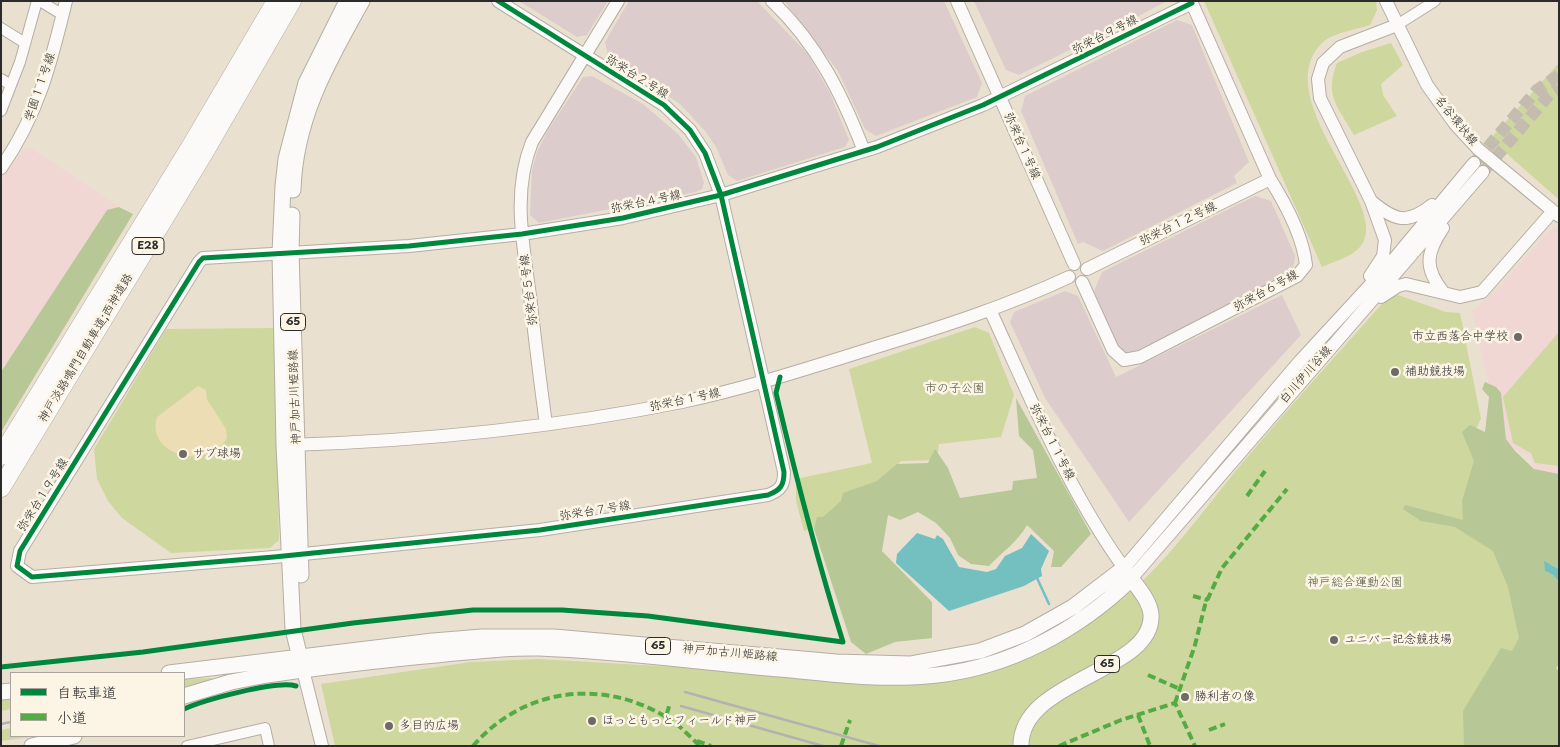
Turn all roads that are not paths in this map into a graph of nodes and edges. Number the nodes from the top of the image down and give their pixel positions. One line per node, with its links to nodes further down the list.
1 (39, 1): 14 (street); 17 (street)
2 (66, 1): 14 (street, 学園１１号線)
3 (276, 1): 44 (highway, 神戸淡路鳴門自動車道;西神道路 / E28)
4 (292, 1): 45 (highway, 神戸淡路鳴門自動車道;西神道路 / E28)
5 (348, 1): 32 (main road, 神戸加古川姫路線 / 65)
6 (362, 1): 32 (main road, 神戸加古川姫路線 / 65)
7 (498, 1): 18 (street, 弥栄台２号線)
8 (618, 1): 18 (street, 弥栄台５号線)
9 (772, 1): 23 (street)
10 (957, 1): 21 (street, 弥栄台１号線)
11 (1386, 1): 15 (street, 名谷環状線)
12 (1435, 1): 15 (street)
13 (1192, 2): 21 (street, 弥栄台９号線); 25 (street, 弥栄台６号線)
14 (63, 15): 24 (street, 学園１１号線)
15 (1397, 25): 29 (street); 30 (street, 名谷環状線)
16 (1, 28): 17 (street)
17 (25, 43): 20 (street)
18 (584, 55): 28 (street, 弥栄台２号線); 31 (street, 弥栄台５号線)
19 (1, 79): 20 (street)
20 (11, 86): 22 (street)
21 (1001, 98): 23 (street, 弥栄台４号線); 33 (street, 弥栄台１号線)
22 (1, 111)
23 (864, 151): 28 (street, 弥栄台４号線)
24 (1, 168)
25 (1270, 179): 34 (street, 弥栄台１２号線); 36 (street, 弥栄台６号線)
26 (1472, 185): 27 (street, 白川伊川谷線); 37 (street); 40 (street, 白川伊川谷線)
27 (1452, 190): 29 (street); 39 (street, 白川伊川谷線)
28 (721, 195): 31 (street, 弥栄台４号線); 41 (street, 弥栄台２号線)
29 (1371, 201): 39 (street)
30 (1557, 211): 37 (street)
31 (522, 234): 32 (street, 弥栄台４号線); 42 (street, 弥栄台５号線)
32 (286, 253): 43 (main road, 神戸加古川姫路線 / 65); 46 (street, 弥栄台１９号線)
33 (1074, 264): 34 (street); 35 (street)
34 (1087, 269): 36 (street)
35 (1069, 277): 36 (street); 38 (street, 弥栄台１号線)
36 (1082, 282)
37 (1443, 292): 40 (street)
38 (990, 310): 41 (street, 弥栄台１号線); 47 (street, 弥栄台１１号線)
39 (1344, 312): 47 (street, 白川伊川谷線)
40 (1360, 313): 47 (street, 白川伊川谷線)
41 (764, 382): 42 (street, 弥栄台１号線); 46 (street, 弥栄台７号線)
42 (546, 424): 43 (street, 弥栄台１号線)
43 (291, 445): 46 (main road, 神戸加古川姫路線 / 65)
44 (1, 456)
45 (1, 488)
46 (295, 554): 48 (main road, 神戸加古川姫路線 / 65)
47 (1127, 574): 48 (main road, 神戸加古川姫路線 / 65); 56 (main road, 65)
48 (302, 663): 49 (main road, 神戸加古川姫路線 / 65); 50 (main road, 神戸加古川姫路線 / 65); 55 (street)
49 (182, 672)
50 (185, 696)
51 (70, 737): 52 (main road)
52 (32, 746)
53 (187, 746): 54 (street)
54 (269, 746)
55 (322, 746)
56 (1020, 746)

